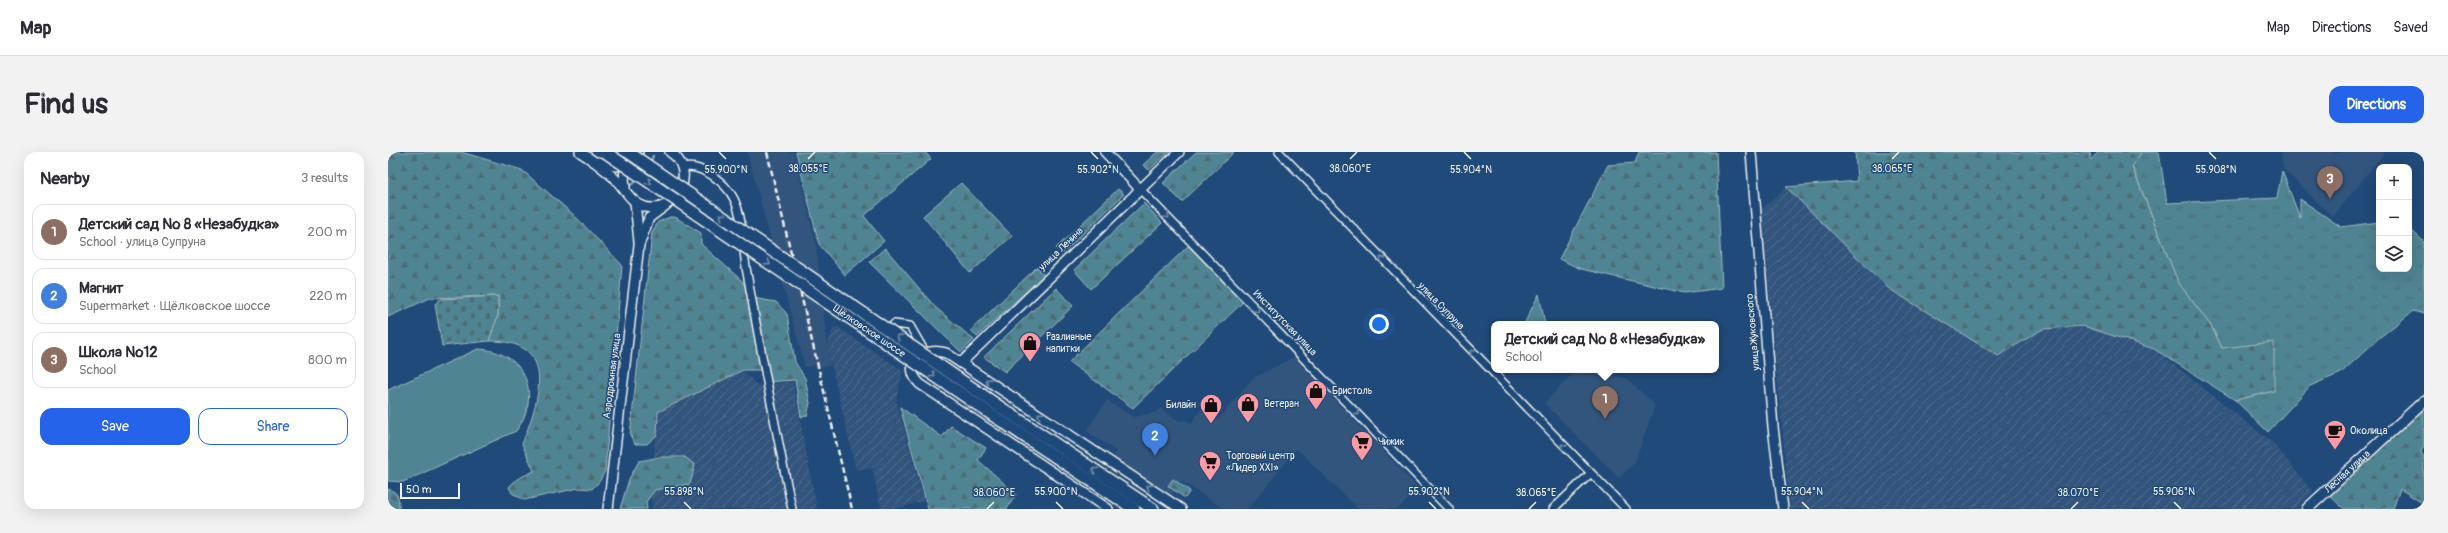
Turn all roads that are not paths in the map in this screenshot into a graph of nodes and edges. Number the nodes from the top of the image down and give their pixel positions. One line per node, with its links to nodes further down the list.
1 (580, 152): 9 (street)
2 (605, 152): 23 (main road, Щёлковское шоссе, one-way to 23, bridge)
3 (1105, 152): 13 (street, Институтская улица)
4 (1179, 152): 13 (street, улица Ленина)
5 (1278, 152): 20 (street, улица Супруна, one-way to 5)
6 (1751, 152): 34 (street, улица Жуковского)
7 (633, 153): 10 (street); 23 (main road, Щёлковское шоссе, one-way to 7, bridge)
8 (674, 153): 11 (street)
9 (595, 162): 10 (street); 12 (street)
10 (626, 164): 12 (street)
11 (683, 168): 15 (street); 26 (street)
12 (625, 188): 14 (street)
13 (1139, 188): 19 (street, улица Ленина); 31 (street, Институтская улица, one-way to 31)
14 (636, 202): 15 (street); 16 (street)
15 (665, 206): 16 (street)
16 (639, 245): 25 (street, Аэродромная улица)
17 (894, 324): 18 (street)
18 (925, 352): 19 (street); 27 (street)
19 (961, 363): 30 (street, one-way to 19)
20 (1491, 372)
21 (1492, 373): 24 (street, улица Супруна, one-way to 21)
22 (2424, 401): 35 (main road, Лесная улица)
23 (997, 411): 28 (main road, Щёлковское шоссе); 29 (main road, Щёлковское шоссе, one-way to 23)
24 (1590, 474): 32 (street); 33 (street)
25 (608, 509)
26 (792, 509)
27 (1108, 509)
28 (1134, 509)
29 (1153, 509)
30 (1181, 509)
31 (1449, 509)
32 (1554, 509)
33 (1626, 509)
34 (1783, 509)
35 (2306, 509)

